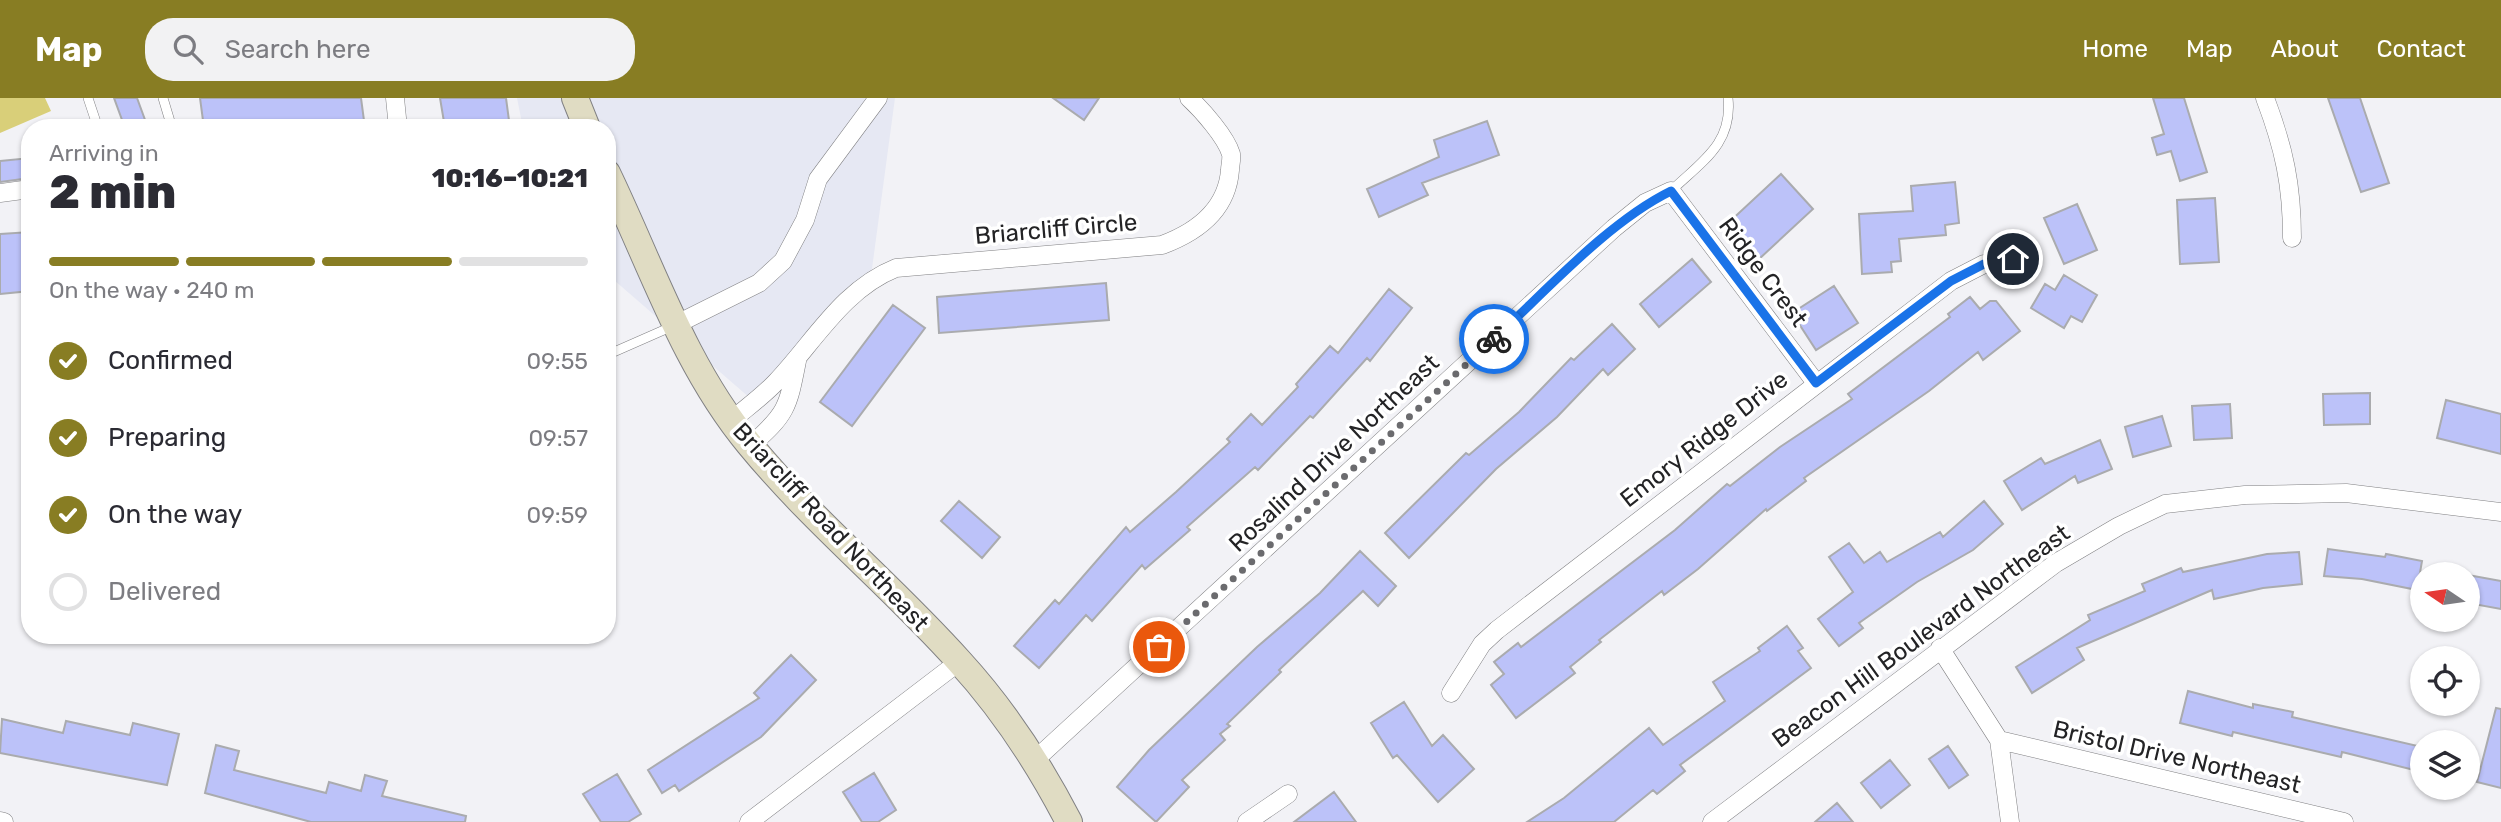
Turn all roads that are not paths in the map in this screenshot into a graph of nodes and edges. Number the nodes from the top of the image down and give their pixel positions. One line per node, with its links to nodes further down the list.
1 (88, 98): 9 (lane)
2 (163, 98): 10 (lane)
3 (395, 98): 11 (street)
4 (575, 98): 12 (main road)
5 (878, 98): 19 (street)
6 (1189, 98): 21 (street, Briarcliff Circle)
7 (1728, 98): 14 (lane)
8 (2265, 98): 17 (street)
9 (95, 119)
10 (169, 119)
11 (397, 119)
12 (583, 119)
13 (21, 190): 16 (street)
14 (1671, 191): 22 (street, Ridge Crest); 30 (street, Rosalind Drive Northeast)
15 (616, 192): 19 (main road, Briarcliff Road Northeast)
16 (0, 193)
17 (2292, 238)
18 (2013, 259): 22 (street, Emory Ridge Drive)
19 (675, 325): 20 (lane); 23 (main road, Briarcliff Road Northeast)
20 (616, 351)
21 (797, 359): 23 (street, Briarcliff Circle); 24 (street, Briarcliff Circle)
22 (1816, 383): 28 (street, Emory Ridge Drive)
23 (731, 421): 24 (main road, Briarcliff Road Northeast)
24 (750, 446): 27 (main road, Briarcliff Road Northeast)
25 (2501, 512): 26 (street, Beacon Hill Boulevard Northeast)
26 (1940, 648): 29 (street); 35 (street, Beacon Hill Boulevard Northeast)
27 (960, 661): 30 (main road, Briarcliff Road Northeast); 32 (street)
28 (1451, 694)
29 (1999, 740): 36 (street); 37 (street, Bristol Drive Northeast)
30 (1036, 759): 33 (main road, Briarcliff Road Northeast)
31 (1287, 794): 34 (street)
32 (749, 822)
33 (1069, 822)
34 (1247, 822)
35 (1712, 822)
36 (2010, 822)
37 (2344, 822)

